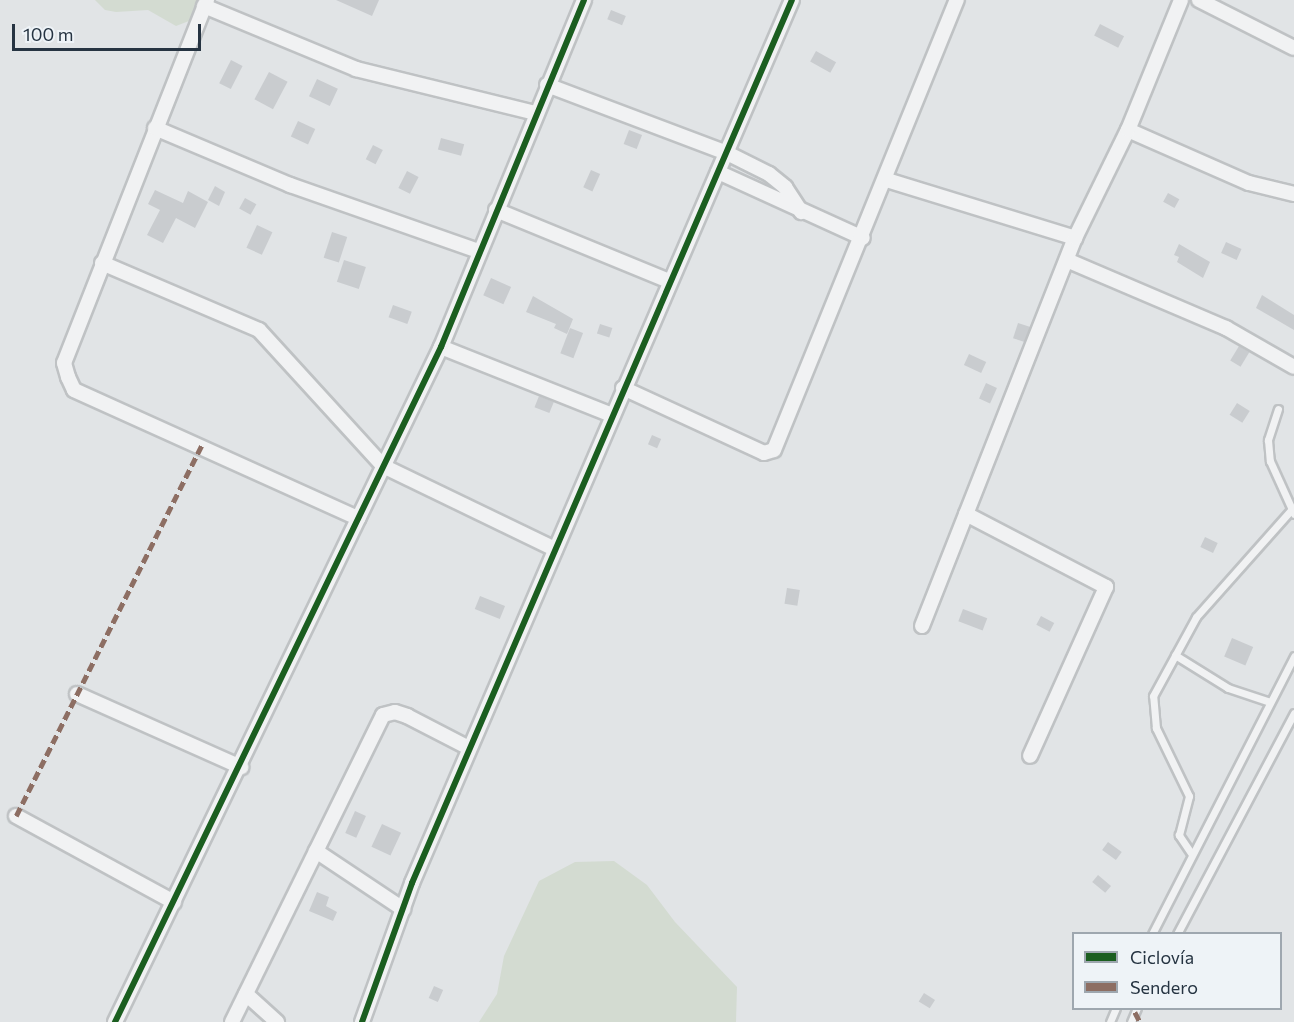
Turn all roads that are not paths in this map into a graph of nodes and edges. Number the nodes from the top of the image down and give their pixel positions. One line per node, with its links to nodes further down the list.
1 (584, 0): 8 (street)
2 (792, 0): 12 (street)
3 (957, 0): 14 (street)
4 (1181, 0): 11 (street)
5 (1199, 0): 7 (street)
6 (206, 3): 9 (street); 10 (street)
7 (1294, 48)
8 (547, 85): 9 (street); 12 (street)
9 (535, 113): 16 (street)
10 (155, 128): 20 (street); 22 (street)
11 (1128, 130): 15 (street); 19 (street)
12 (727, 153): 13 (street); 17 (street)
13 (718, 172): 17 (street); 23 (street)
14 (887, 180): 18 (street); 19 (street)
15 (1294, 194)
16 (496, 210): 20 (street); 23 (street)
17 (801, 212): 18 (street)
18 (863, 238): 26 (street)
19 (1075, 238): 21 (street)
20 (478, 251): 24 (street)
21 (1069, 261): 25 (street); 31 (street)
22 (102, 263): 29 (street); 32 (street)
23 (669, 281): 26 (street)
24 (441, 347): 28 (street); 29 (street)
25 (1294, 367)
26 (623, 388): 28 (street)
27 (1278, 409): 30 (lane)
28 (612, 416): 33 (street)
29 (383, 466): 32 (street); 33 (street)
30 (1292, 512): 35 (lane)
31 (966, 514): 34 (street); 41 (street)
32 (358, 518): 42 (street)
33 (555, 549): 40 (street)
34 (922, 627)
35 (1175, 655): 38 (lane); 45 (lane)
36 (1294, 656): 38 (lane)
37 (77, 694): 42 (street)
38 (1270, 702): 45 (lane)
39 (1294, 712): 49 (lane)
40 (469, 748): 44 (street); 47 (street)
41 (1030, 756)
42 (241, 767): 46 (street)
43 (16, 816): 46 (street)
44 (316, 851): 47 (street); 50 (street)
45 (1191, 853): 48 (lane)
46 (174, 902): 51 (street)
47 (404, 909): 54 (street)
48 (1152, 932)
49 (1178, 932)
50 (246, 994): 52 (street); 53 (street)
51 (115, 1022)
52 (232, 1022)
53 (277, 1022)
54 (362, 1022)

